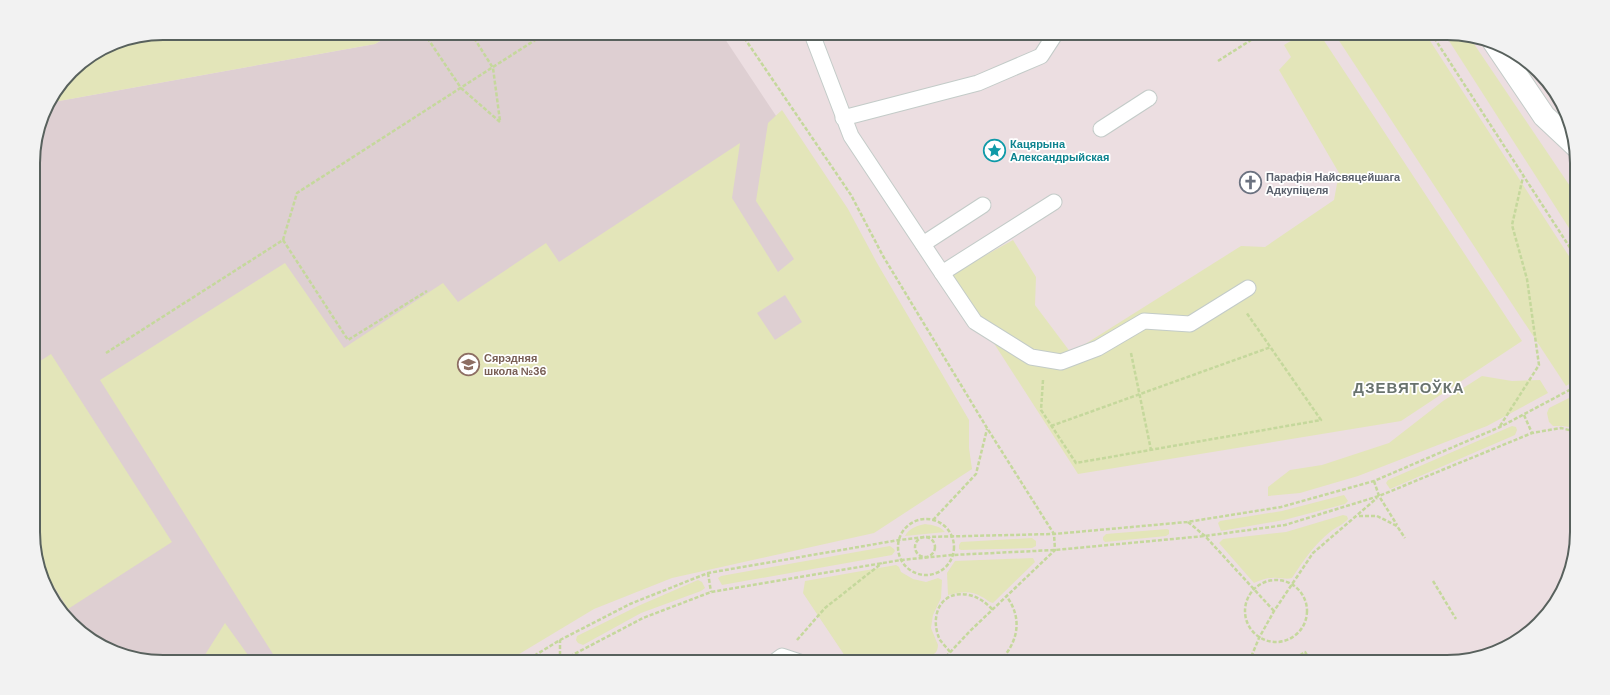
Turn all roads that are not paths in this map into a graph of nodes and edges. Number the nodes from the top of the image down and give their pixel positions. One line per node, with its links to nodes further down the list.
1 (815, 40): 5 (lane)
2 (1052, 40): 5 (lane)
3 (1501, 53): 7 (street)
4 (1149, 98): 6 (lane)
5 (843, 118): 10 (lane)
6 (1101, 129)
7 (1567, 138)
8 (1054, 202): 11 (lane)
9 (983, 205): 10 (lane)
10 (923, 244): 11 (lane)
11 (942, 273): 12 (lane)
12 (1248, 288)

